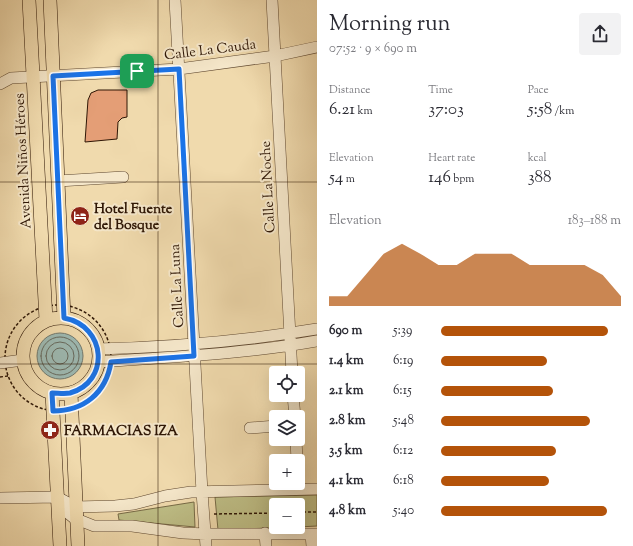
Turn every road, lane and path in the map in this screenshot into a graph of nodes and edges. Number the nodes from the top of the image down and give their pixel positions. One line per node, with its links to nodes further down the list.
1 (29, 0): 9 (main road, Avenida Niños Héroes)
2 (50, 0): 8 (main road)
3 (175, 0): 7 (street, Calle La Luna)
4 (272, 0): 6 (street, Calle La Noche)
5 (317, 47): 6 (street, Calle La Cauda)
6 (275, 56): 7 (street, Calle La Cauda); 18 (street, Calle La Noche)
7 (179, 69): 8 (street, Calle La Cauda); 20 (street, Calle La Luna)
8 (53, 76): 9 (street, Calle La Cauda); 12 (main road)
9 (34, 77): 10 (street, Calle La Cauda); 14 (main road, Avenida Niños Héroes)
10 (0, 84)
11 (123, 177): 12 (street)
12 (58, 182): 13 (main road)
13 (64, 305): 14 (path); 15 (main road); 22 (path)
14 (45, 306): 16 (main road, Avenida Niños Héroes); 26 (path)
15 (64, 318): 16 (main road); 22 (main road)
16 (46, 320): 24 (main road)
17 (317, 328): 18 (street)
18 (290, 333): 20 (street); 21 (street, Calle La Noche)
19 (317, 341): 21 (street)
20 (194, 344): 22 (street); 23 (street, Calle La Luna)
21 (291, 346): 23 (street); 27 (street, Calle La Noche)
22 (104, 349): 25 (main road); 25 (path)
23 (194, 356): 25 (street); 39 (street, Calle La Luna)
24 (23, 360): 26 (street); 30 (main road)
25 (104, 362): 31 (main road); 32 (path)
26 (3, 363): 28 (path)
27 (292, 366)
28 (8, 376): 29 (path); 33 (path)
29 (0, 377)
30 (52, 393): 31 (main road); 33 (main road)
31 (71, 393): 32 (main road)
32 (71, 409): 33 (path); 42 (main road)
33 (53, 411): 40 (main road)
34 (269, 427): 35 (street)
35 (250, 428)
36 (305, 489): 37 (street)
37 (317, 489)
38 (269, 490): 39 (street)
39 (202, 492): 42 (street); 46 (street, Calle La Luna)
40 (57, 497): 41 (street); 42 (street); 47 (street); 51 (main road)
41 (0, 498)
42 (76, 506): 47 (main road)
43 (269, 512): 46 (path)
44 (305, 512): 45 (path)
45 (317, 512)
46 (204, 514): 48 (street, Calle La Luna)
47 (77, 520): 48 (street); 52 (main road)
48 (206, 534): 49 (street); 53 (street, Calle La Luna)
49 (265, 534): 50 (street); 54 (street)
50 (314, 534): 55 (street)
51 (60, 546)
52 (78, 546)
53 (206, 546)
54 (266, 546)
55 (312, 546)

